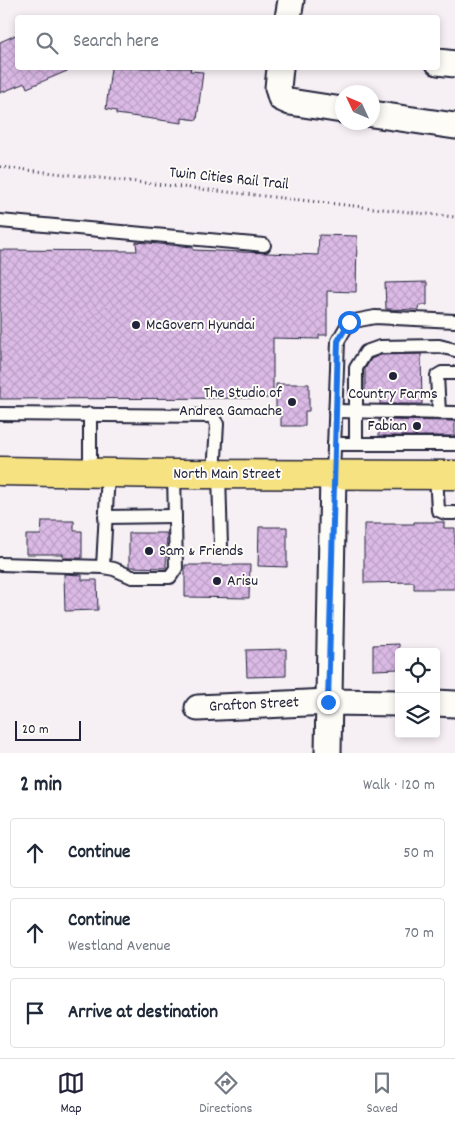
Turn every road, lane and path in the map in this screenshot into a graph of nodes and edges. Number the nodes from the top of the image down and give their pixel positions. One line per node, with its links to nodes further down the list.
1 (291, 0): 2 (street)
2 (288, 15)
3 (440, 62): 4 (street)
4 (455, 64)
5 (280, 70): 6 (street)
6 (335, 109)
7 (380, 115): 8 (street)
8 (455, 126)
9 (0, 167): 10 (path, Twin Cities Rail Trail)
10 (455, 217)
11 (0, 220): 12 (lane)
12 (264, 244)
13 (455, 321): 16 (lane)
14 (455, 350): 17 (lane)
15 (455, 374): 18 (lane)
16 (335, 412): 17 (lane); 22 (lane)
17 (356, 412): 18 (lane); 23 (lane)
18 (439, 412): 19 (lane)
19 (455, 412)
20 (0, 414): 21 (lane)
21 (90, 414): 26 (lane); 28 (lane)
22 (334, 444): 23 (lane); 29 (lane)
23 (356, 444): 24 (lane)
24 (455, 444)
25 (0, 473): 26 (highway, North Main Street)
26 (99, 473): 27 (highway, North Main Street); 33 (lane)
27 (174, 474): 28 (highway, North Main Street); 32 (lane)
28 (217, 474): 29 (highway, North Main Street); 34 (lane)
29 (333, 474): 30 (highway, North Main Street); 37 (street)
30 (446, 475): 31 (lane)
31 (455, 513)
32 (175, 516): 33 (lane); 36 (lane)
33 (106, 517): 36 (lane)
34 (221, 547)
35 (0, 564): 36 (lane)
36 (103, 567)
37 (328, 702): 38 (street, Grafton Street); 41 (street, Grafton Street); 42 (street)
38 (395, 703)
39 (440, 703): 40 (street)
40 (455, 704)
41 (198, 708)
42 (328, 753)

